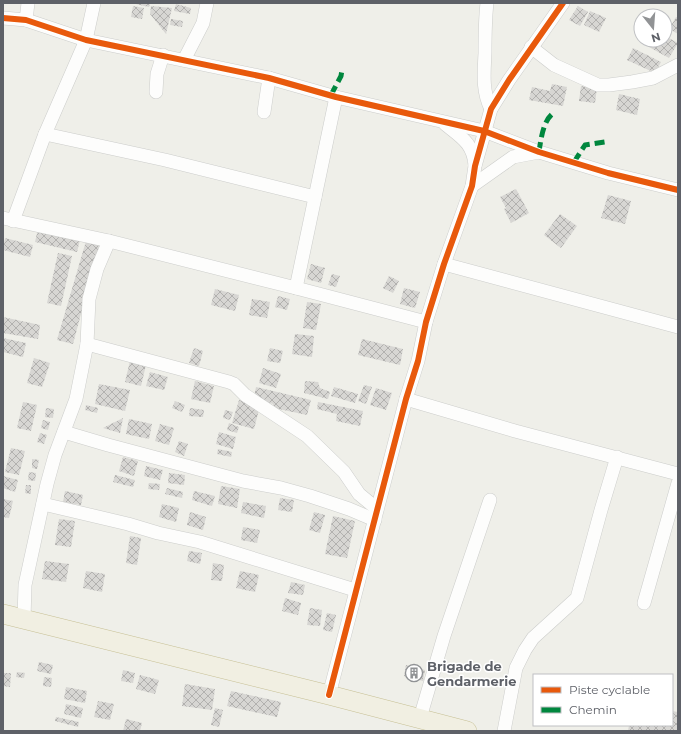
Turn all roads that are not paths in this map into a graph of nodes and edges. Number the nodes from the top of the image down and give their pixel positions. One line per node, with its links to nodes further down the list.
1 (28, 3): 7 (street)
2 (94, 3): 8 (street)
3 (207, 3): 11 (street)
4 (487, 3): 16 (street)
5 (563, 3): 9 (street)
6 (3, 18): 7 (street)
7 (26, 20): 8 (street)
8 (86, 40): 10 (street); 20 (street)
9 (532, 47): 12 (street); 16 (street)
10 (163, 55): 11 (street); 14 (street)
11 (184, 60): 13 (street)
12 (678, 65)
13 (269, 78): 15 (street); 17 (street)
14 (156, 92)
15 (336, 97): 18 (street); 25 (street)
16 (491, 109): 19 (street)
17 (264, 112)
18 (442, 122): 19 (street); 22 (street)
19 (484, 131): 21 (street); 22 (street)
20 (45, 134): 25 (street); 26 (street)
21 (539, 152): 23 (street); 24 (street)
22 (475, 166): 23 (street)
23 (472, 186): 28 (street)
24 (678, 190)
25 (315, 197): 29 (street)
26 (8, 220): 27 (street)
27 (109, 241): 29 (street); 32 (street)
28 (444, 264): 30 (street); 31 (street)
29 (296, 288): 30 (street)
30 (426, 322): 33 (street)
31 (678, 327)
32 (86, 344): 34 (street); 40 (street)
33 (406, 399): 35 (street); 40 (street)
34 (64, 432): 39 (street); 40 (street)
35 (617, 457): 36 (street); 48 (street)
36 (678, 474)
37 (678, 483): 42 (street)
38 (490, 500): 46 (street)
39 (43, 504): 41 (street); 44 (street)
40 (376, 514): 41 (street)
41 (355, 590): 45 (street)
42 (644, 603)
43 (3, 614): 44 (highway)
44 (24, 619): 45 (highway)
45 (329, 695): 46 (highway)
46 (420, 718): 47 (highway)
47 (467, 731)
48 (504, 731)

